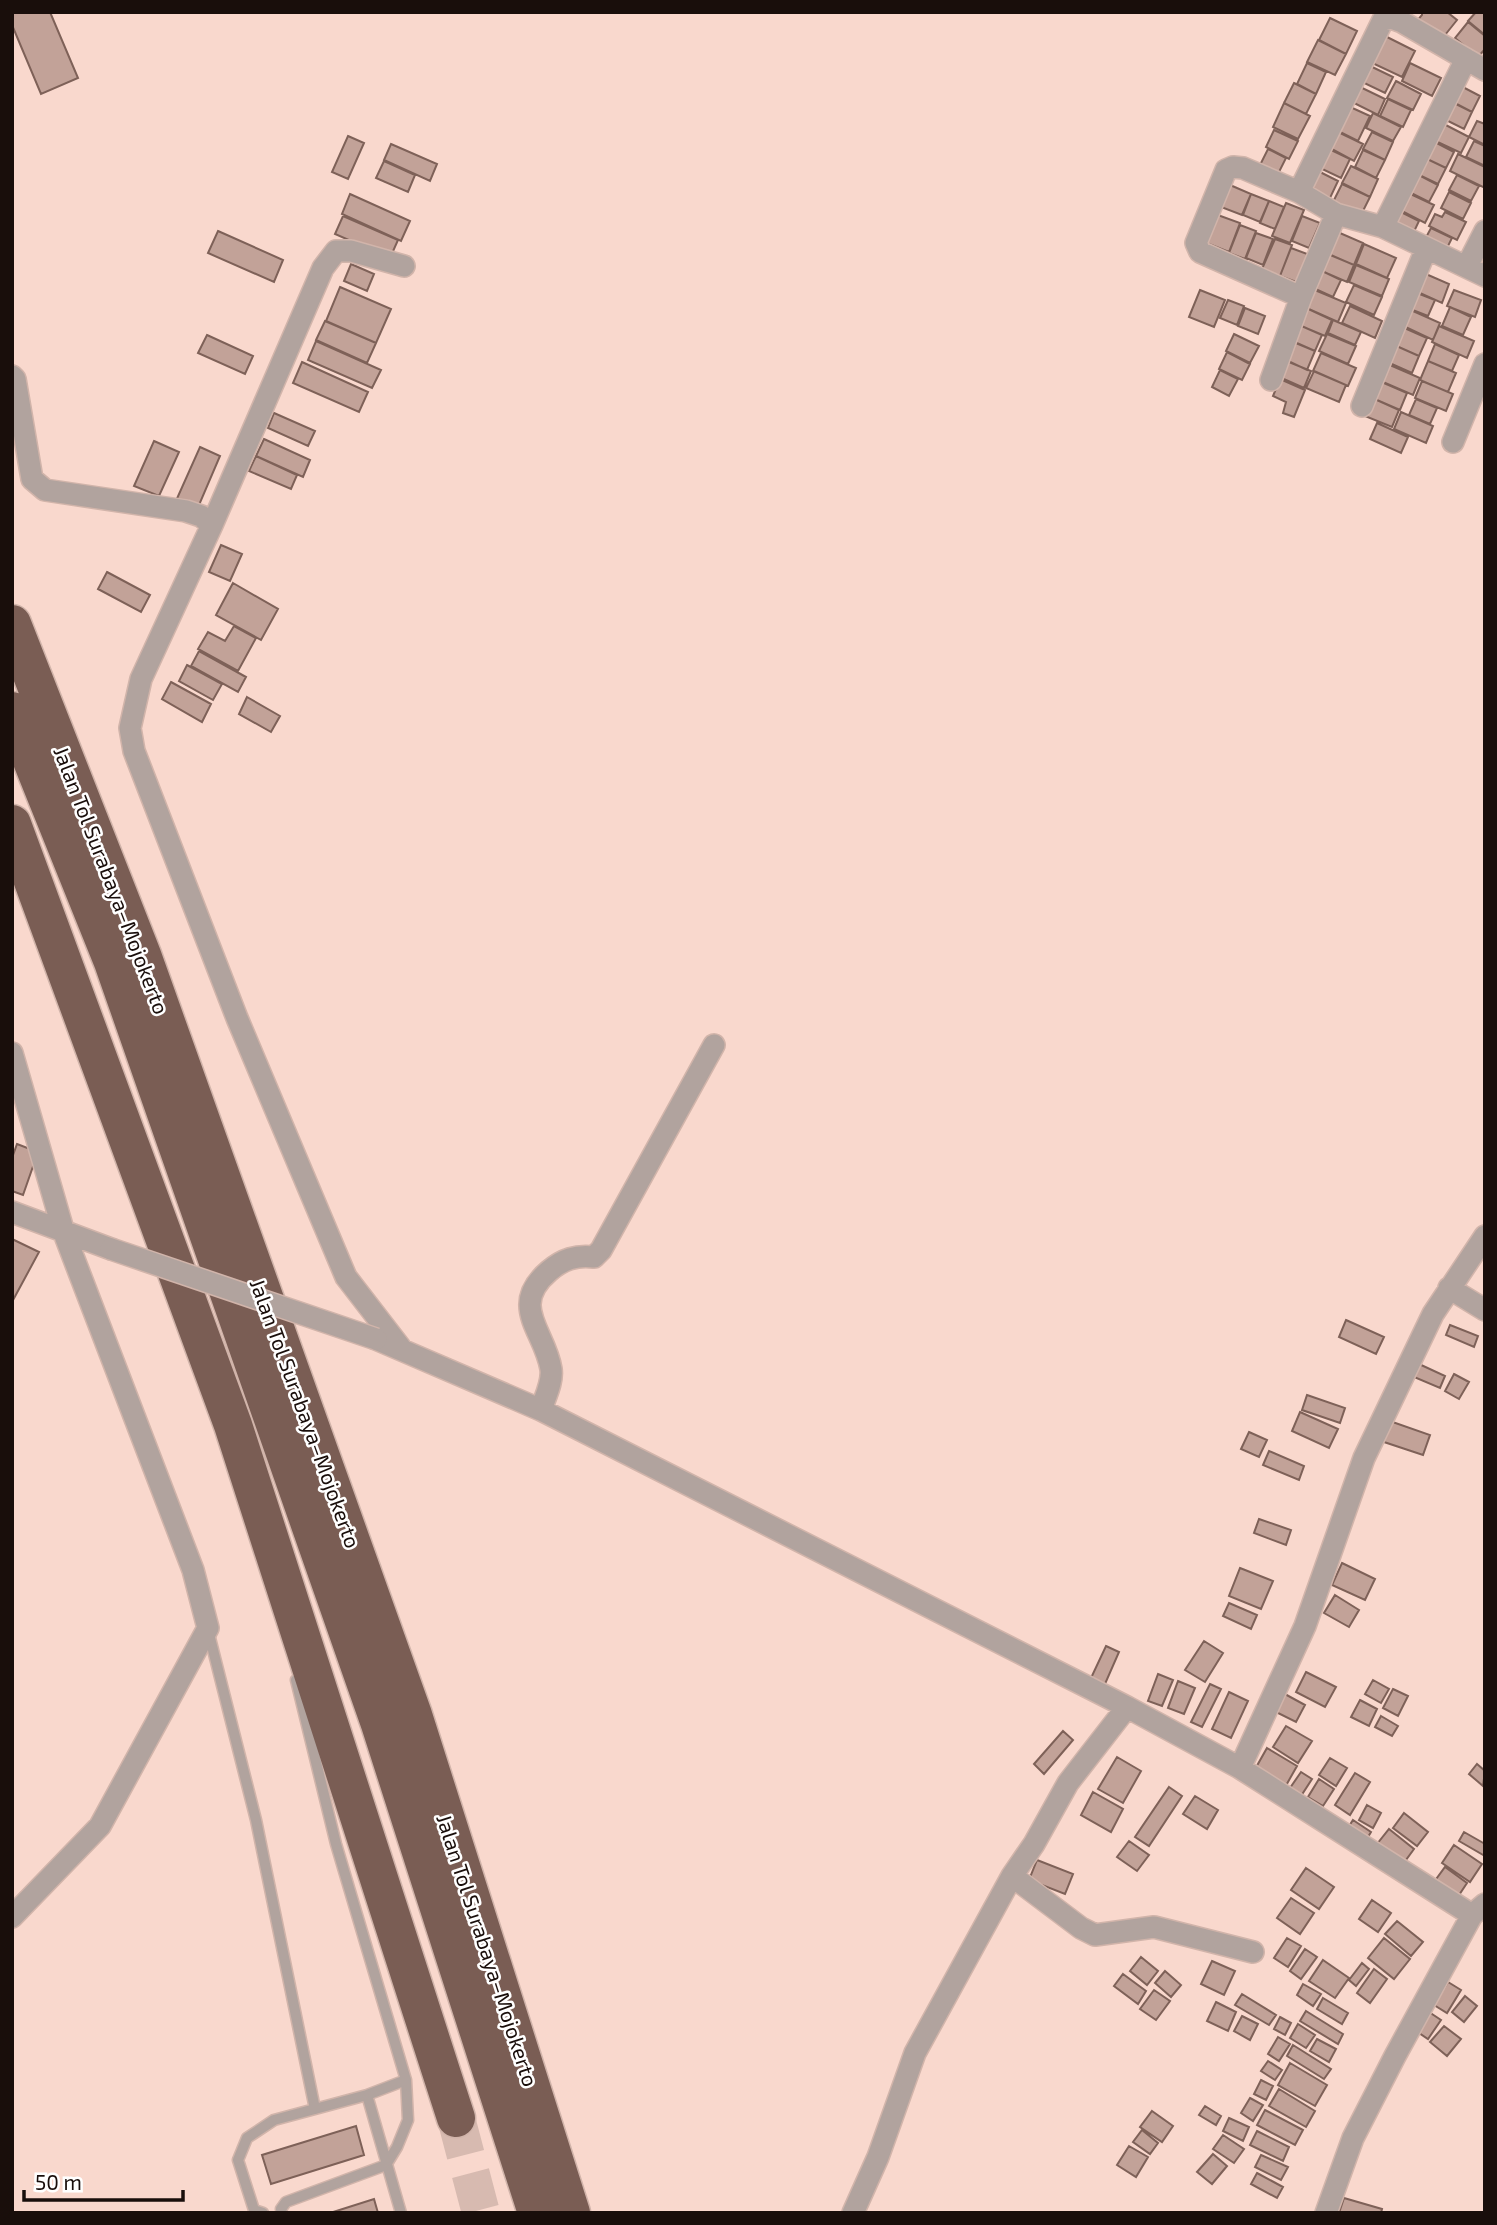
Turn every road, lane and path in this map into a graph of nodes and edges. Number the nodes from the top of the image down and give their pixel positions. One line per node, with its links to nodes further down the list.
1 (1405, 17): 2 (street); 3 (street)
2 (1475, 65): 5 (street)
3 (1299, 191): 4 (street); 10 (street)
4 (1336, 214): 5 (street); 10 (street)
5 (1382, 227): 7 (street)
6 (1485, 231): 9 (street)
7 (1426, 249): 9 (street); 14 (street)
8 (404, 266): 16 (street)
9 (1476, 271)
10 (1301, 297): 13 (street)
11 (1485, 364): 15 (street)
12 (12, 376): 16 (street)
13 (1271, 380)
14 (1362, 406)
15 (1452, 442)
16 (212, 525): 27 (street)
17 (12, 624): 48 (highway, Jalan Tol Surabaya–Mojokerto)
18 (12, 711): 47 (highway, Jalan Tol Surabaya–Mojokerto)
19 (12, 824): 29 (highway)
20 (714, 1045): 28 (street)
21 (12, 1053): 23 (street)
22 (12, 1212): 23 (street)
23 (64, 1233): 27 (street, bridge); 31 (street)
24 (1485, 1237): 25 (street)
25 (1449, 1288): 26 (street); 34 (street)
26 (1485, 1310)
27 (401, 1349): 28 (street)
28 (541, 1410): 33 (street)
29 (233, 1425): 30 (lane); 42 (highway)
30 (273, 1587)
31 (208, 1628): 37 (street); 41 (lane)
32 (293, 1668): 39 (lane)
33 (1127, 1707): 34 (street); 35 (street)
34 (1240, 1768): 36 (street)
35 (1012, 1876): 38 (street); 49 (street)
36 (1478, 1909): 50 (street)
37 (12, 1917)
38 (1253, 1952)
39 (406, 2080): 40 (lane); 43 (lane)
40 (366, 2095): 41 (lane); 43 (lane)
41 (315, 2109): 44 (lane)
42 (456, 2118)
43 (386, 2165): 45 (lane); 46 (lane)
44 (263, 2213)
45 (282, 2213)
46 (401, 2213)
47 (537, 2213)
48 (571, 2213)
49 (853, 2213)
50 (1326, 2213)

